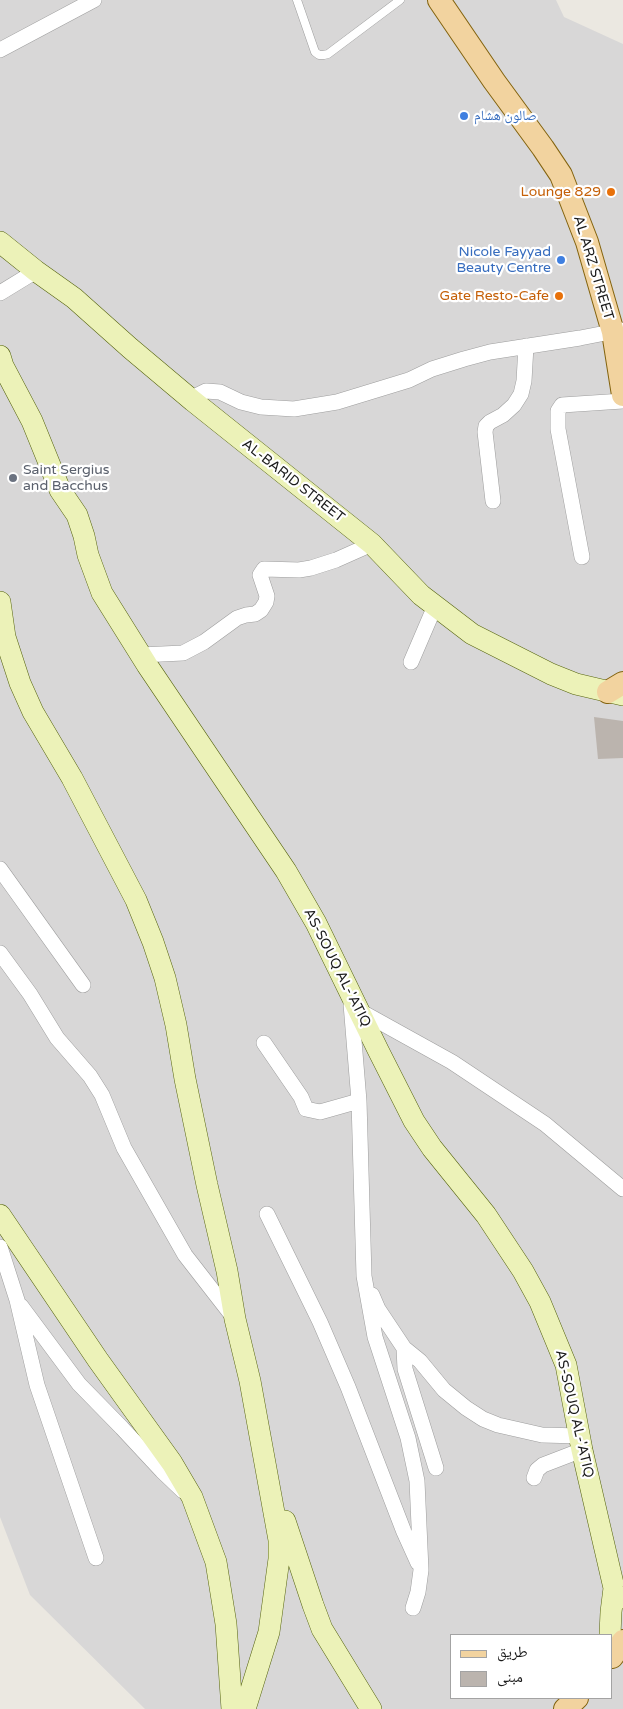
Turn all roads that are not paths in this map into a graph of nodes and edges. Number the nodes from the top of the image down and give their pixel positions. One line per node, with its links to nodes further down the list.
1 (94, 0): 5 (street)
2 (297, 0): 3 (lane)
3 (400, 0)
4 (440, 0): 10 (main road, AL ARZ STREET)
5 (81, 4): 6 (street)
6 (0, 50)
7 (0, 242): 8 (main road, AL-BARID STREET)
8 (36, 271): 9 (street); 14 (main road, AL-BARID STREET)
9 (0, 293)
10 (618, 331): 11 (street); 13 (main road, AL ARZ STREET)
11 (526, 346): 14 (street); 16 (street)
12 (0, 356): 22 (main road, AS-SOUQ AL-'ATIQ)
13 (623, 395)
14 (193, 401): 17 (main road, AL-BARID STREET)
15 (623, 401): 18 (street)
16 (493, 502)
17 (372, 544): 20 (main road, AL-BARID STREET); 22 (street)
18 (582, 558)
19 (0, 602): 21 (main road)
20 (435, 606): 23 (street); 24 (main road, AL-BARID STREET)
21 (2, 636): 38 (main road)
22 (141, 655): 28 (main road, AS-SOUQ AL-'ATIQ)
23 (411, 662)
24 (616, 694)
25 (0, 869): 27 (street)
26 (0, 953): 38 (street)
27 (83, 985)
28 (350, 992): 29 (main road, AS-SOUQ AL-'ATIQ); 31 (street)
29 (360, 1012): 32 (street); 40 (main road, AS-SOUQ AL-'ATIQ)
30 (264, 1044): 31 (street)
31 (359, 1101): 36 (street)
32 (623, 1189)
33 (267, 1214): 46 (street)
34 (0, 1215): 44 (main road)
35 (0, 1247): 37 (street)
36 (364, 1276): 39 (street); 46 (street)
37 (17, 1300): 44 (street); 45 (street)
38 (235, 1319): 42 (main road)
39 (404, 1348): 40 (street); 41 (street)
40 (581, 1443): 43 (street); 47 (main road, AS-SOUQ AL-'ATIQ)
41 (436, 1468)
42 (267, 1476): 54 (main road); 55 (main road)
43 (534, 1478)
44 (192, 1497): 53 (main road)
45 (96, 1558)
46 (421, 1570): 48 (street)
47 (619, 1593): 49 (main road)
48 (413, 1608)
49 (610, 1634)
50 (623, 1641): 51 (main road)
51 (613, 1655)
52 (576, 1699): 56 (main road)
53 (232, 1709)
54 (246, 1709)
55 (371, 1709)
56 (565, 1709)

